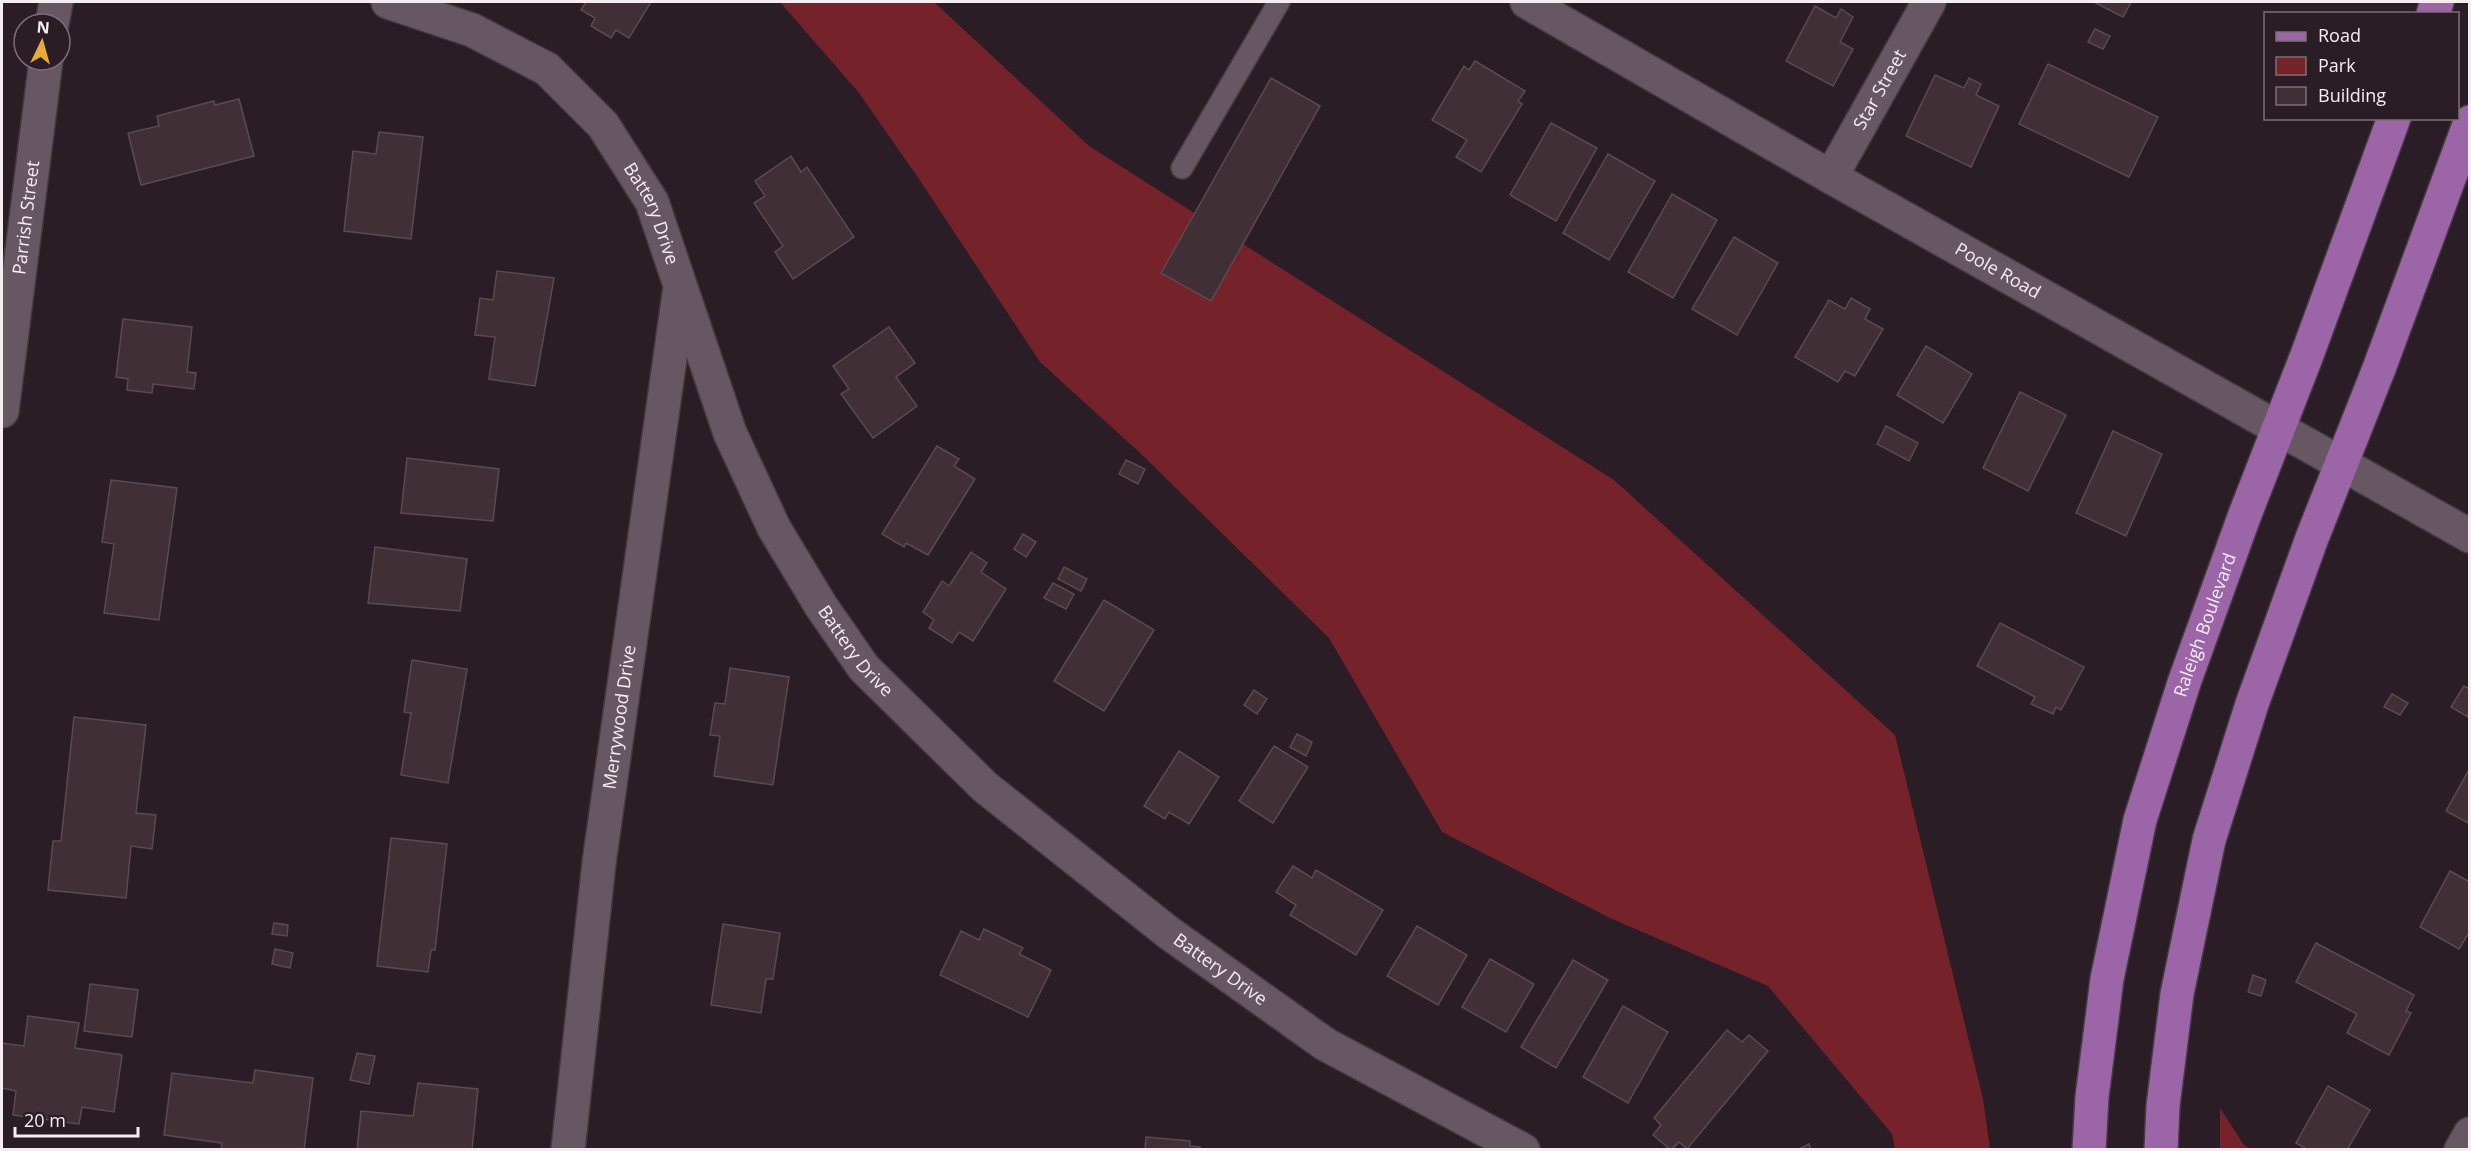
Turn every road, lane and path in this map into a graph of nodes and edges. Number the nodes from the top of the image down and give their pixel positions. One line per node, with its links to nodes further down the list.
1 (388, 2): 10 (street, Battery Drive)
2 (1279, 2): 8 (lane)
3 (1527, 2): 9 (street, Poole Road)
4 (1929, 2): 9 (street, Star Street)
5 (44, 72): 11 (street, Parrish Street)
6 (2393, 120): 13 (main road, Raleigh Boulevard)
7 (2469, 122): 14 (main road)
8 (1182, 168)
9 (1831, 177): 13 (street, Poole Road)
10 (680, 286): 17 (street, Merrywood Drive); 18 (street, Battery Drive)
11 (5, 358): 12 (street, Parrish Street)
12 (2, 411)
13 (2277, 429): 14 (street, Poole Road); 19 (main road, Raleigh Boulevard)
14 (2341, 463): 15 (street, Poole Road); 20 (main road)
15 (2469, 536)
16 (2469, 1134): 21 (street)
17 (568, 1149)
18 (1523, 1149)
19 (2089, 1149)
20 (2161, 1149)
21 (2461, 1149)

